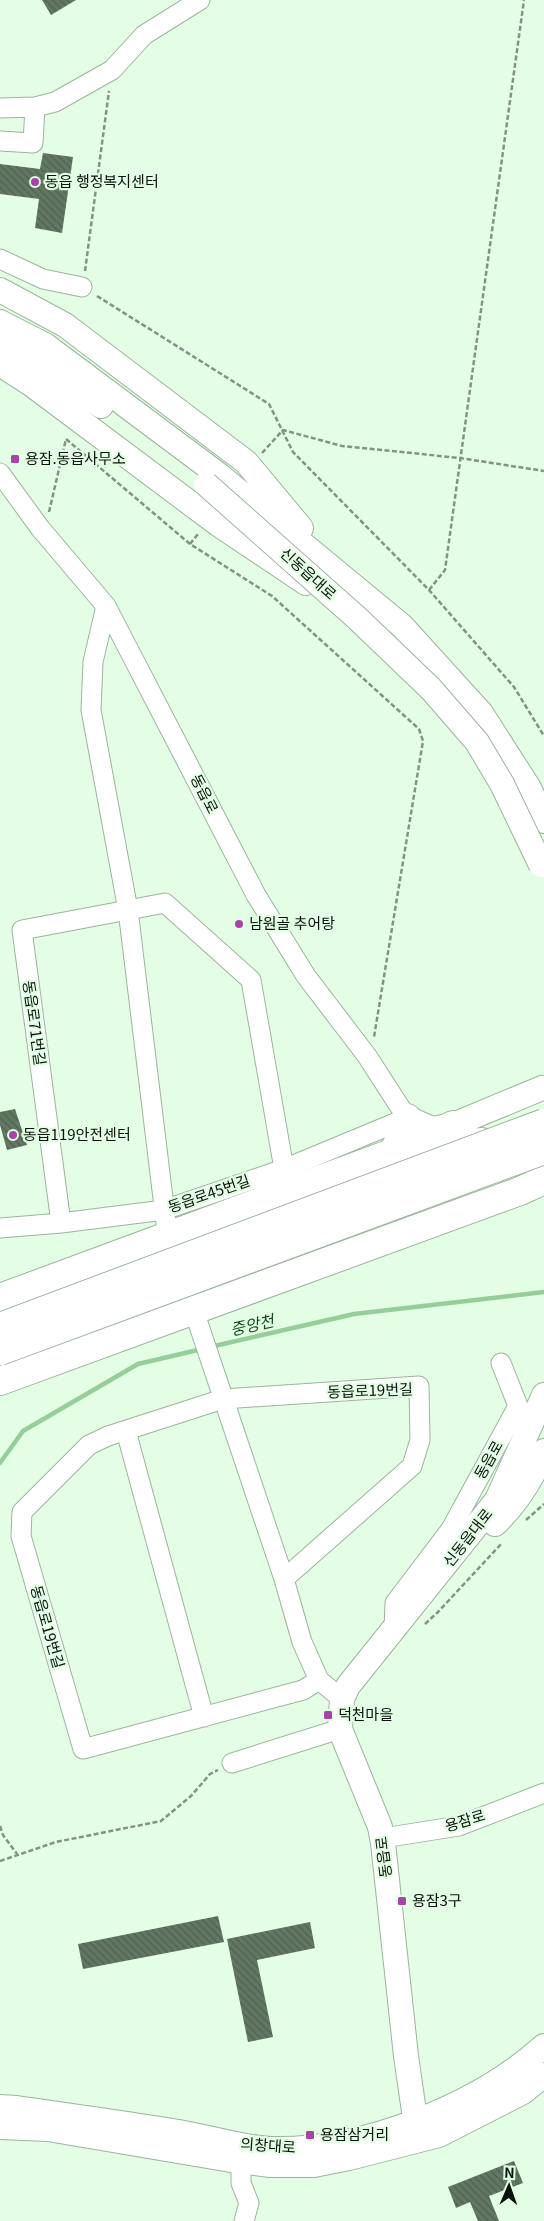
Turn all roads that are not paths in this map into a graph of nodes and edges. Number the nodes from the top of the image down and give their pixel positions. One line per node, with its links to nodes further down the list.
1 (200, 0): 2 (street)
2 (35, 107): 3 (street); 4 (street)
3 (0, 108)
4 (0, 141)
5 (0, 260): 6 (street)
6 (21, 269): 7 (street); 8 (street)
7 (82, 287)
8 (5, 292): 15 (main road)
9 (0, 322): 15 (main road, 신동읍대로)
10 (0, 344): 17 (main road, 신동읍대로, bridge)
11 (0, 364): 13 (main road)
12 (0, 372): 13 (main road)
13 (31, 384): 17 (main road)
14 (0, 473): 16 (street, 동읍로)
15 (332, 566): 18 (main road, 신동읍대로)
16 (106, 606): 20 (street); 22 (street, 동읍로)
17 (357, 618): 19 (main road, 신동읍대로, bridge)
18 (544, 821)
19 (542, 869)
20 (128, 910): 28 (street, 동읍로71번길); 32 (street); 33 (street, 동읍로71번길)
21 (543, 1087): 23 (main road); 24 (main road)
22 (407, 1118): 23 (main road); 25 (main road); 26 (highway); 28 (street, 동읍로45번길)
23 (453, 1126): 25 (highway)
24 (540, 1137): 25 (main road); 27 (main road); 37 (highway, bridge); 38 (highway, bridge)
25 (420, 1142): 26 (highway)
26 (392, 1153): 32 (highway)
27 (544, 1160)
28 (284, 1169): 32 (street, 동읍로45번길)
29 (544, 1180): 30 (highway)
30 (516, 1192): 31 (highway); 36 (highway)
31 (544, 1197)
32 (166, 1222): 33 (street, 동읍로45번길); 35 (highway); 36 (street)
33 (61, 1223): 34 (street, 동읍로45번길)
34 (0, 1228)
35 (0, 1298)
36 (196, 1317): 40 (highway); 41 (street)
37 (0, 1327)
38 (0, 1351)
39 (501, 1363): 47 (street, 동읍로)
40 (0, 1381)
41 (221, 1394): 43 (street, 동읍로19번길); 45 (street); 45 (street, 동읍로19번길)
42 (544, 1395): 46 (main road, 신동읍대로)
43 (126, 1431): 50 (street); 50 (street, 동읍로19번길)
44 (544, 1451): 46 (main road, 신동읍대로)
45 (284, 1579): 48 (street)
46 (435, 1579): 47 (main road, 동읍로)
47 (394, 1629): 49 (main road, 동읍로)
48 (319, 1680): 49 (street); 50 (street, 동읍로19번길)
49 (342, 1699): 51 (main road, 동읍로)
50 (204, 1717)
51 (340, 1729): 52 (street); 54 (main road, 동읍로)
52 (232, 1763)
53 (544, 1793): 54 (street, 용잠로)
54 (382, 1838): 59 (main road, 동읍로)
55 (544, 2046): 59 (main road, 의창대로)
56 (544, 2075): 59 (main road, 의창대로)
57 (0, 2107): 59 (main road, 의창대로)
58 (0, 2128): 60 (main road, 의창대로)
59 (417, 2130): 60 (main road, 의창대로)
60 (241, 2162): 61 (street)
61 (244, 2221)

